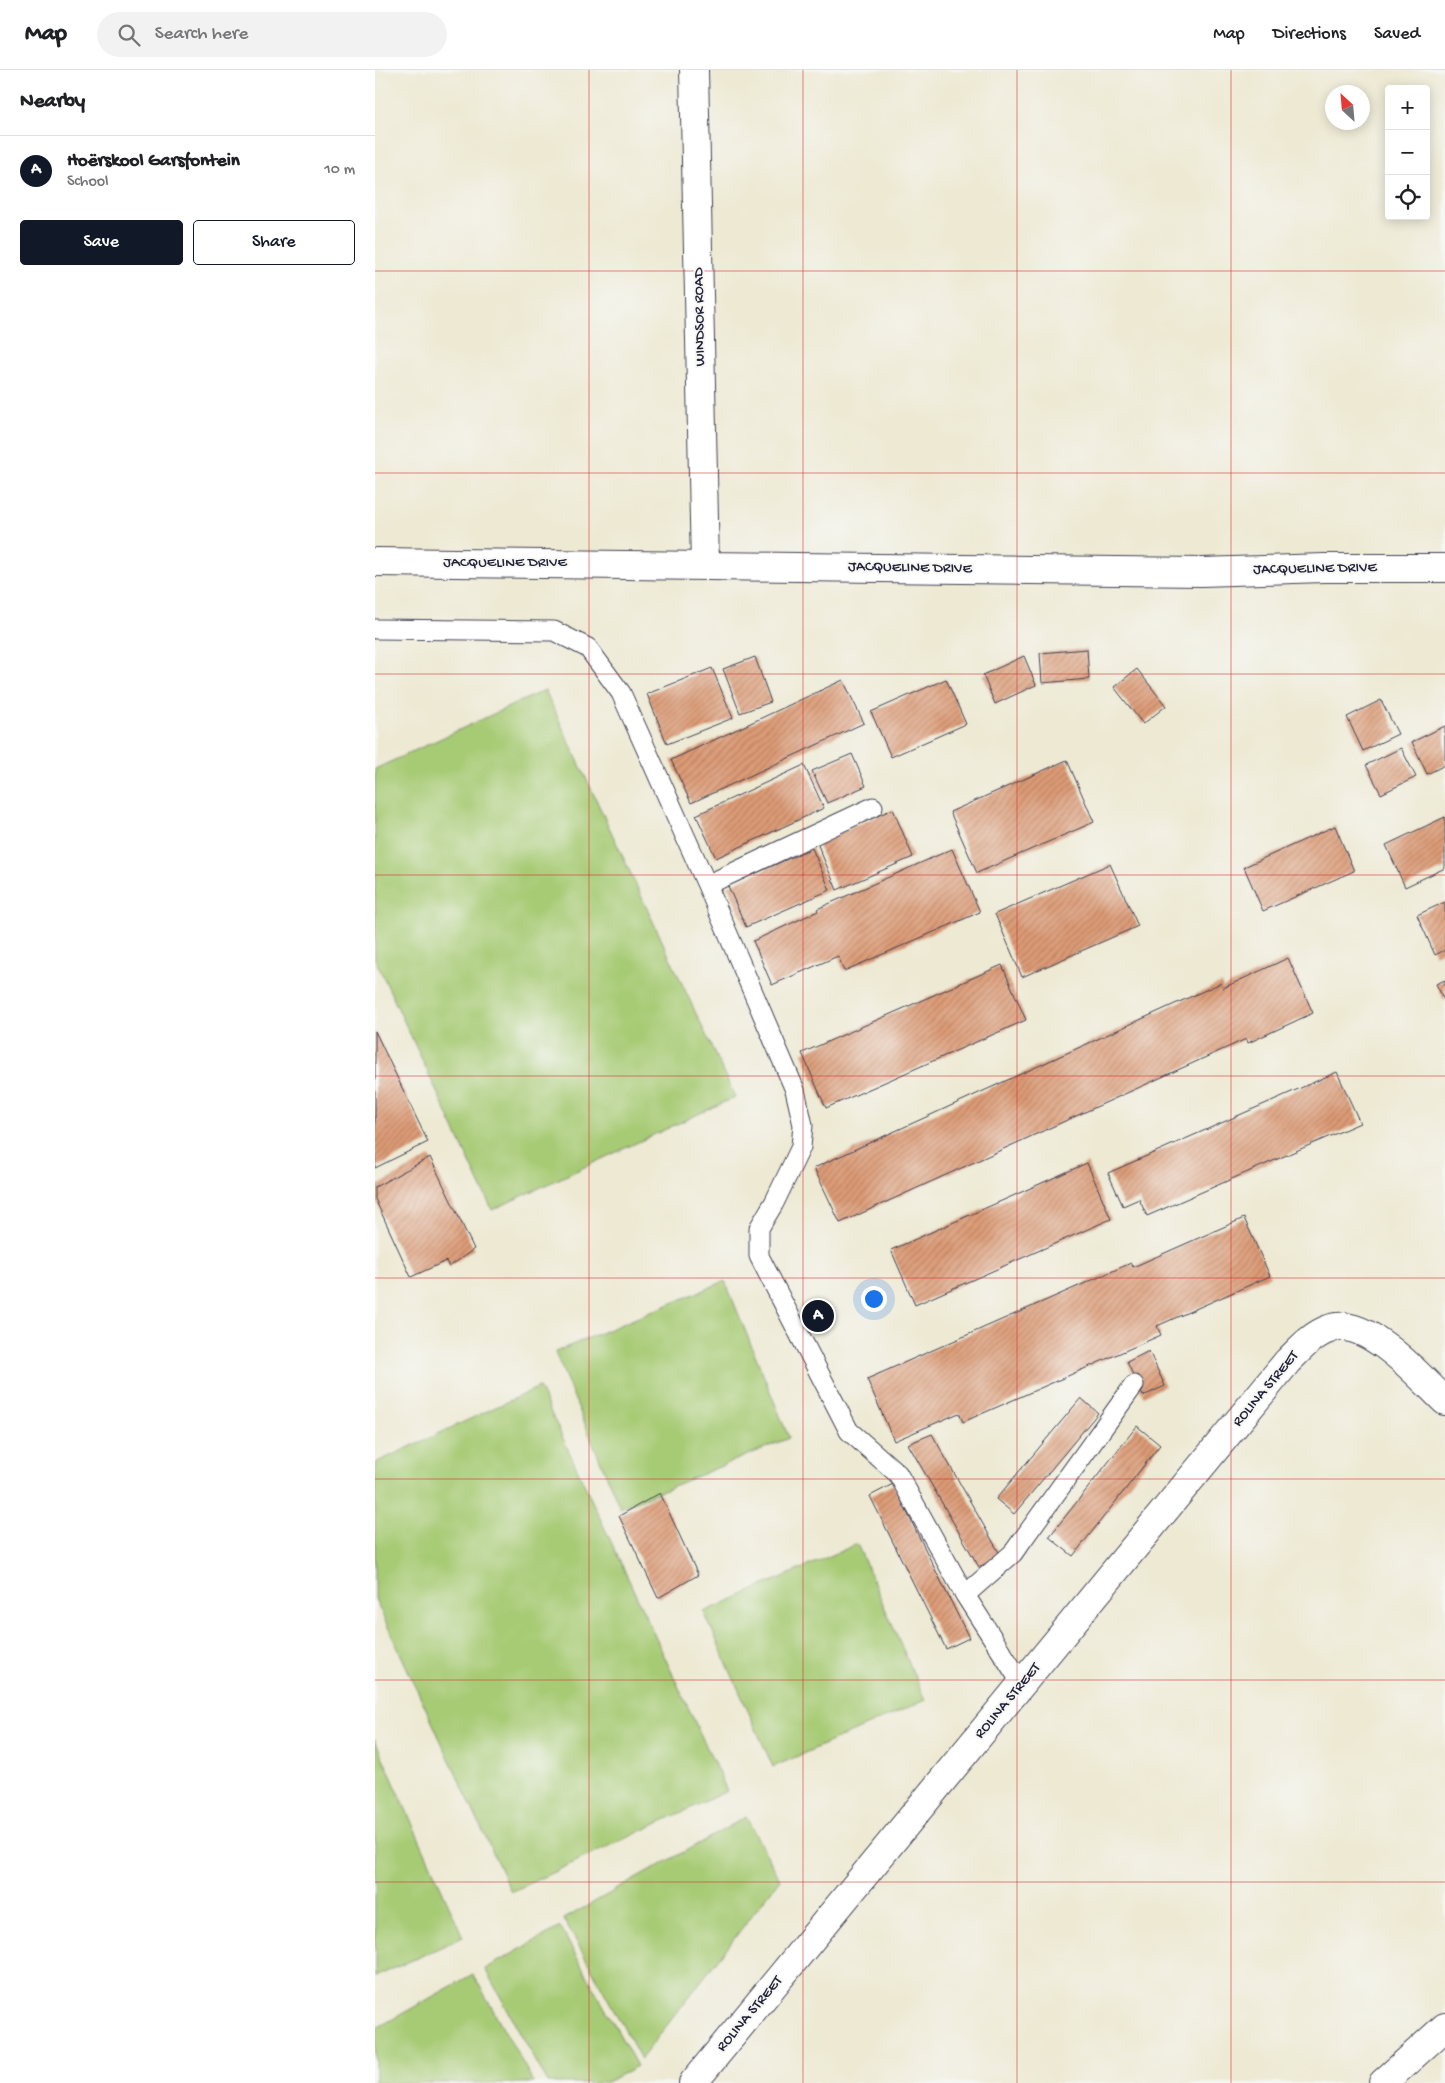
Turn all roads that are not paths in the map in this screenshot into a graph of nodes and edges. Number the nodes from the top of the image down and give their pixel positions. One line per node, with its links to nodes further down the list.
1 (694, 70): 3 (street, WINDSOR ROAD)
2 (375, 562): 3 (street, JACQUELINE DRIVE)
3 (705, 565): 4 (street, JACQUELINE DRIVE)
4 (1445, 568)
5 (375, 629): 7 (lane)
6 (873, 807): 7 (lane)
7 (707, 885): 10 (lane)
8 (1134, 1385): 10 (lane)
9 (1445, 1401): 11 (street, ROLINA STREET)
10 (965, 1595): 11 (lane)
11 (1022, 1684): 13 (street, ROLINA STREET)
12 (1445, 2027): 14 (street)
13 (693, 2083)
14 (1383, 2083)

